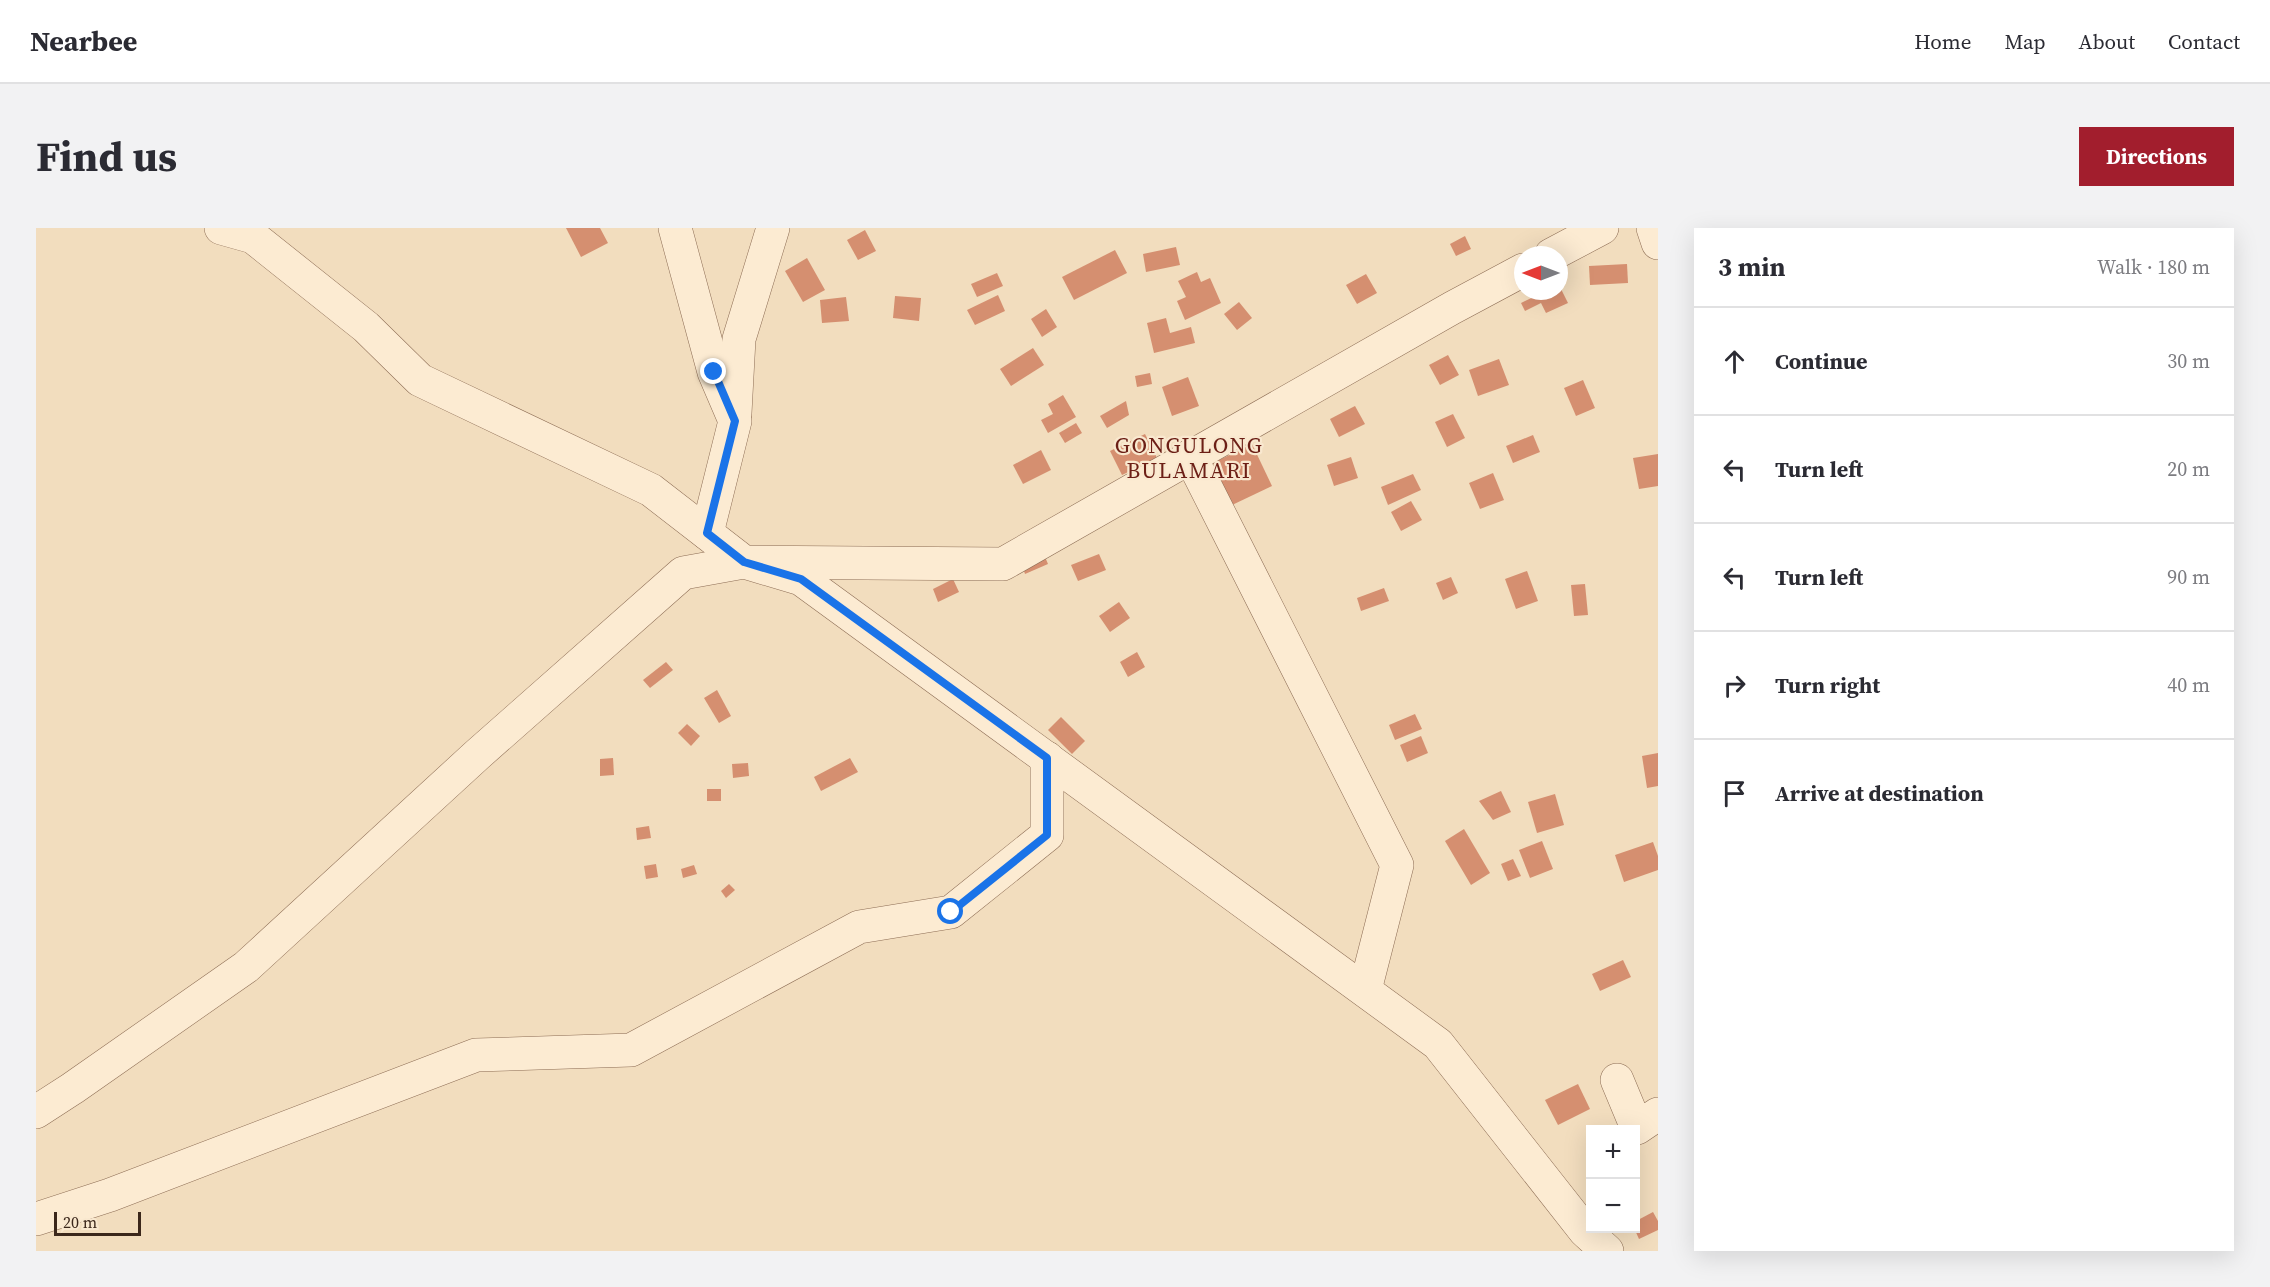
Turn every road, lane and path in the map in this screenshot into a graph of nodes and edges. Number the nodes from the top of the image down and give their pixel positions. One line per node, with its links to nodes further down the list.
1 (221, 228): 6 (street)
2 (675, 228): 10 (street)
3 (773, 228): 10 (street)
4 (1602, 228): 8 (street)
5 (1653, 228): 7 (street)
6 (252, 232): 12 (street)
7 (1658, 243)
8 (1568, 246)
9 (1514, 275): 11 (street)
10 (735, 421): 12 (street)
11 (1190, 456): 13 (street); 15 (street)
12 (707, 533): 13 (street)
13 (744, 562): 14 (street); 17 (street)
14 (1047, 758): 15 (street); 19 (street)
15 (1365, 990): 20 (street)
16 (1617, 1080): 18 (street)
17 (36, 1112)
18 (1658, 1114)
19 (36, 1218)
20 (1607, 1251)

